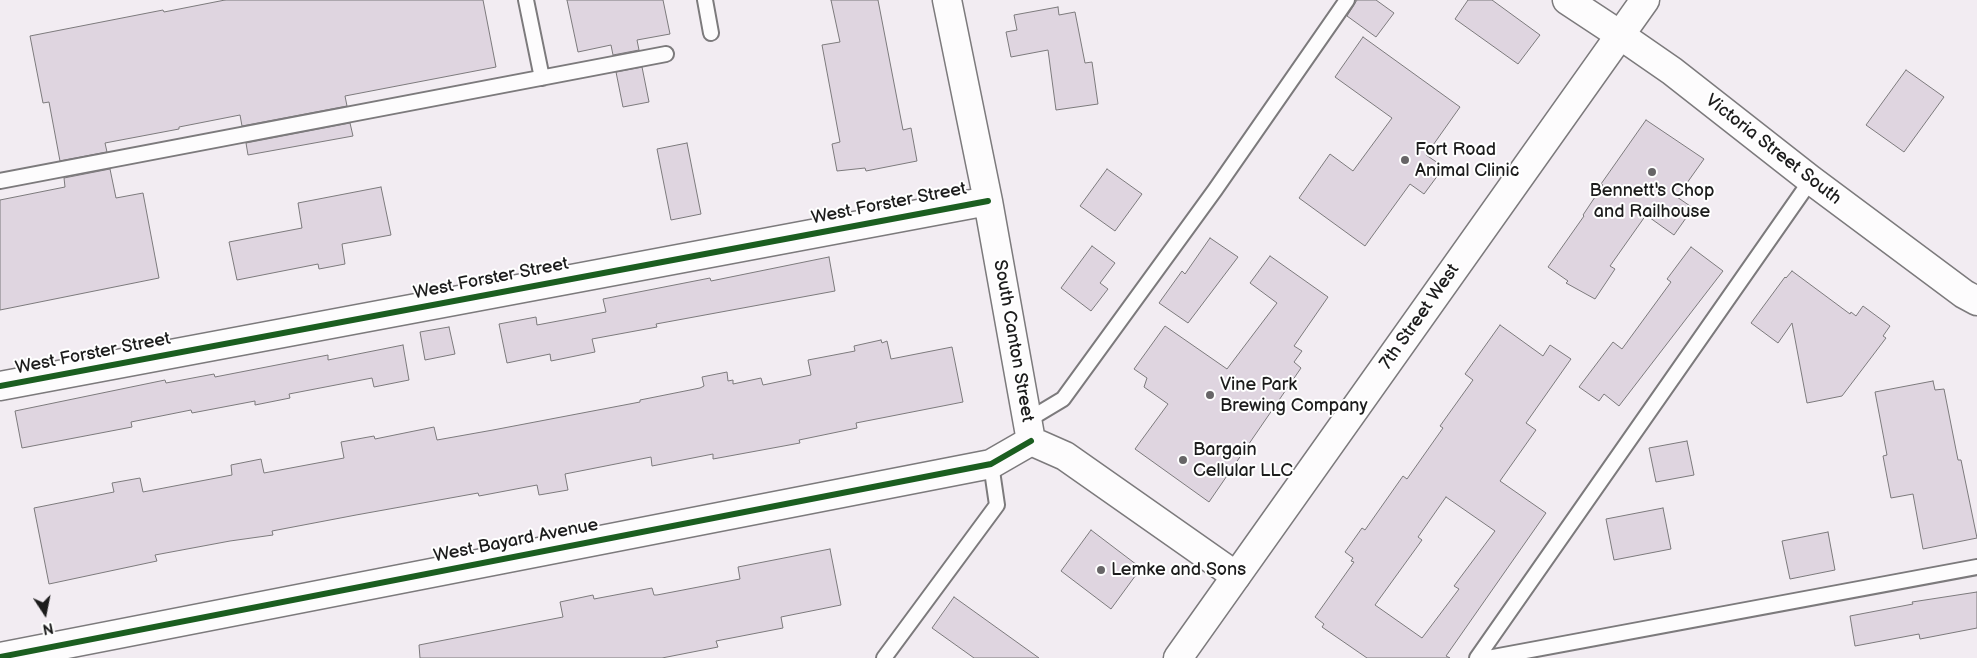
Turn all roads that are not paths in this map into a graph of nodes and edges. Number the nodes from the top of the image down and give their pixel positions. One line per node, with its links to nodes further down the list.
1 (526, 0): 10 (lane)
2 (706, 0): 7 (lane)
3 (947, 0): 13 (street, South Canton Street)
4 (1347, 0): 16 (lane)
5 (1568, 0): 8 (street, Victoria Street South)
6 (1645, 0): 8 (street, 7th Street West)
7 (712, 32)
8 (1620, 35): 11 (street, Victoria Street South); 19 (street, 7th Street West)
9 (666, 54): 10 (lane)
10 (542, 78): 12 (lane)
11 (1811, 180): 14 (street, Victoria Street South); 23 (lane)
12 (0, 181)
13 (988, 201): 15 (street, West Forster Street); 16 (street, South Canton Street)
14 (1977, 301)
15 (0, 386)
16 (1030, 430): 17 (street, West Bayard Avenue); 19 (street, South Canton Street)
17 (991, 464): 20 (street, West Bayard Avenue); 21 (lane)
18 (1977, 567): 24 (lane)
19 (1236, 576): 22 (street, 7th Street West)
20 (0, 657)
21 (884, 658)
22 (1178, 658)
23 (1476, 658)
24 (1488, 658)

